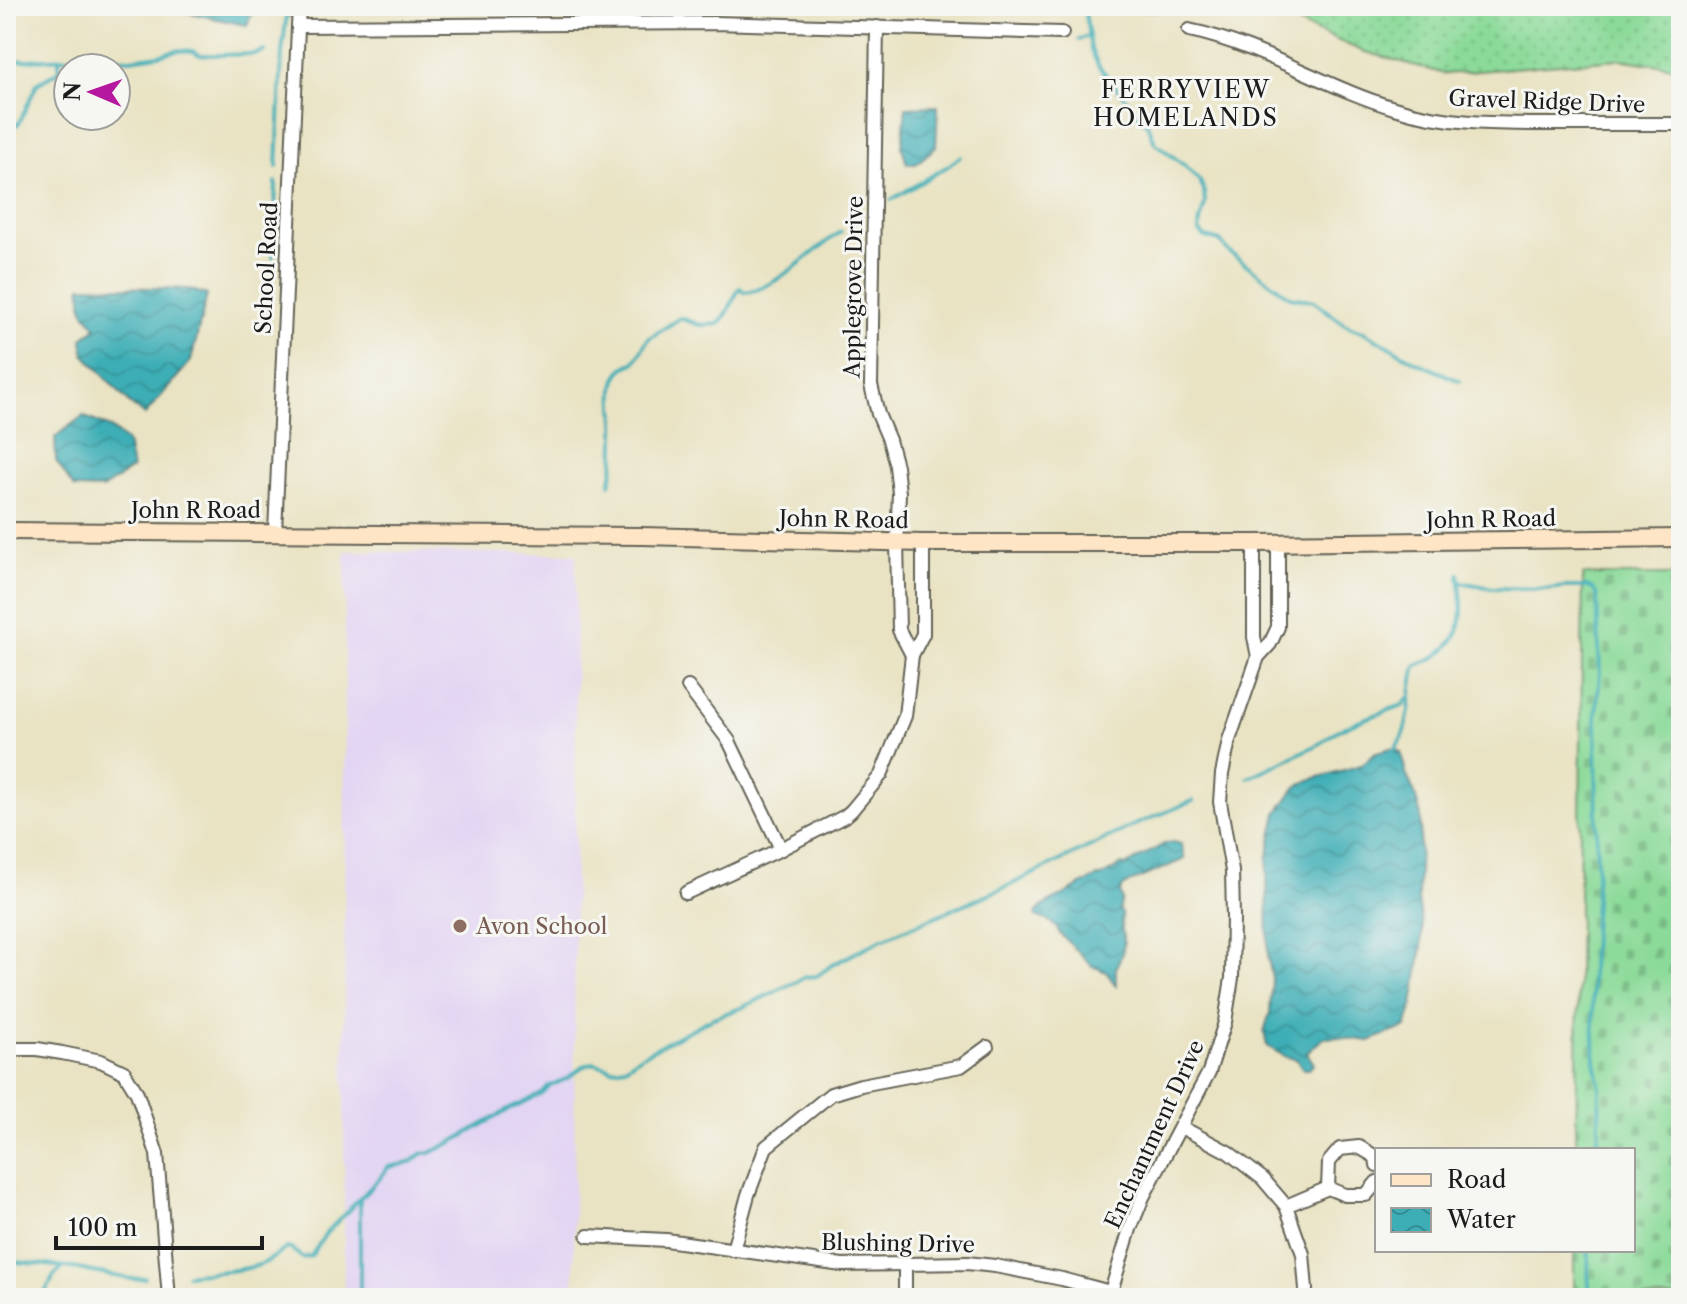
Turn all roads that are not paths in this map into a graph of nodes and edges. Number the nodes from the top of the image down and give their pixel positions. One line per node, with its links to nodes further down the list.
1 (299, 6): 2 (street, School Road)
2 (298, 26): 3 (street); 8 (street, School Road)
3 (877, 27): 5 (street); 10 (street, Applegrove Drive)
4 (1189, 30): 6 (street, Gravel Ridge Drive)
5 (1062, 33)
6 (1681, 124)
7 (6, 531): 8 (main road, John R Road)
8 (275, 532): 10 (main road, John R Road)
9 (1681, 538): 13 (main road, John R Road)
10 (897, 542): 11 (main road, John R Road); 14 (street, Applegrove Drive)
11 (923, 543): 12 (main road, John R Road); 14 (street)
12 (1254, 543): 13 (main road, John R Road); 15 (street, Enchantment Drive)
13 (1278, 543): 15 (street, Enchantment Drive)
14 (912, 655): 17 (street)
15 (1258, 657): 21 (street, Enchantment Drive)
16 (688, 687): 17 (street)
17 (781, 849): 18 (street)
18 (686, 893)
19 (987, 1047): 27 (street)
20 (6, 1049): 30 (street)
21 (1181, 1127): 25 (street); 29 (street, Enchantment Drive)
22 (1375, 1156): 24 (street)
23 (1375, 1184): 24 (street)
24 (1328, 1188): 25 (street)
25 (1286, 1206): 32 (street)
26 (588, 1236): 27 (street, Blushing Drive)
27 (733, 1250): 28 (street, Blushing Drive)
28 (905, 1265): 29 (street, Blushing Drive); 31 (street)
29 (1110, 1295)
30 (169, 1298)
31 (905, 1298)
32 (1305, 1298)

